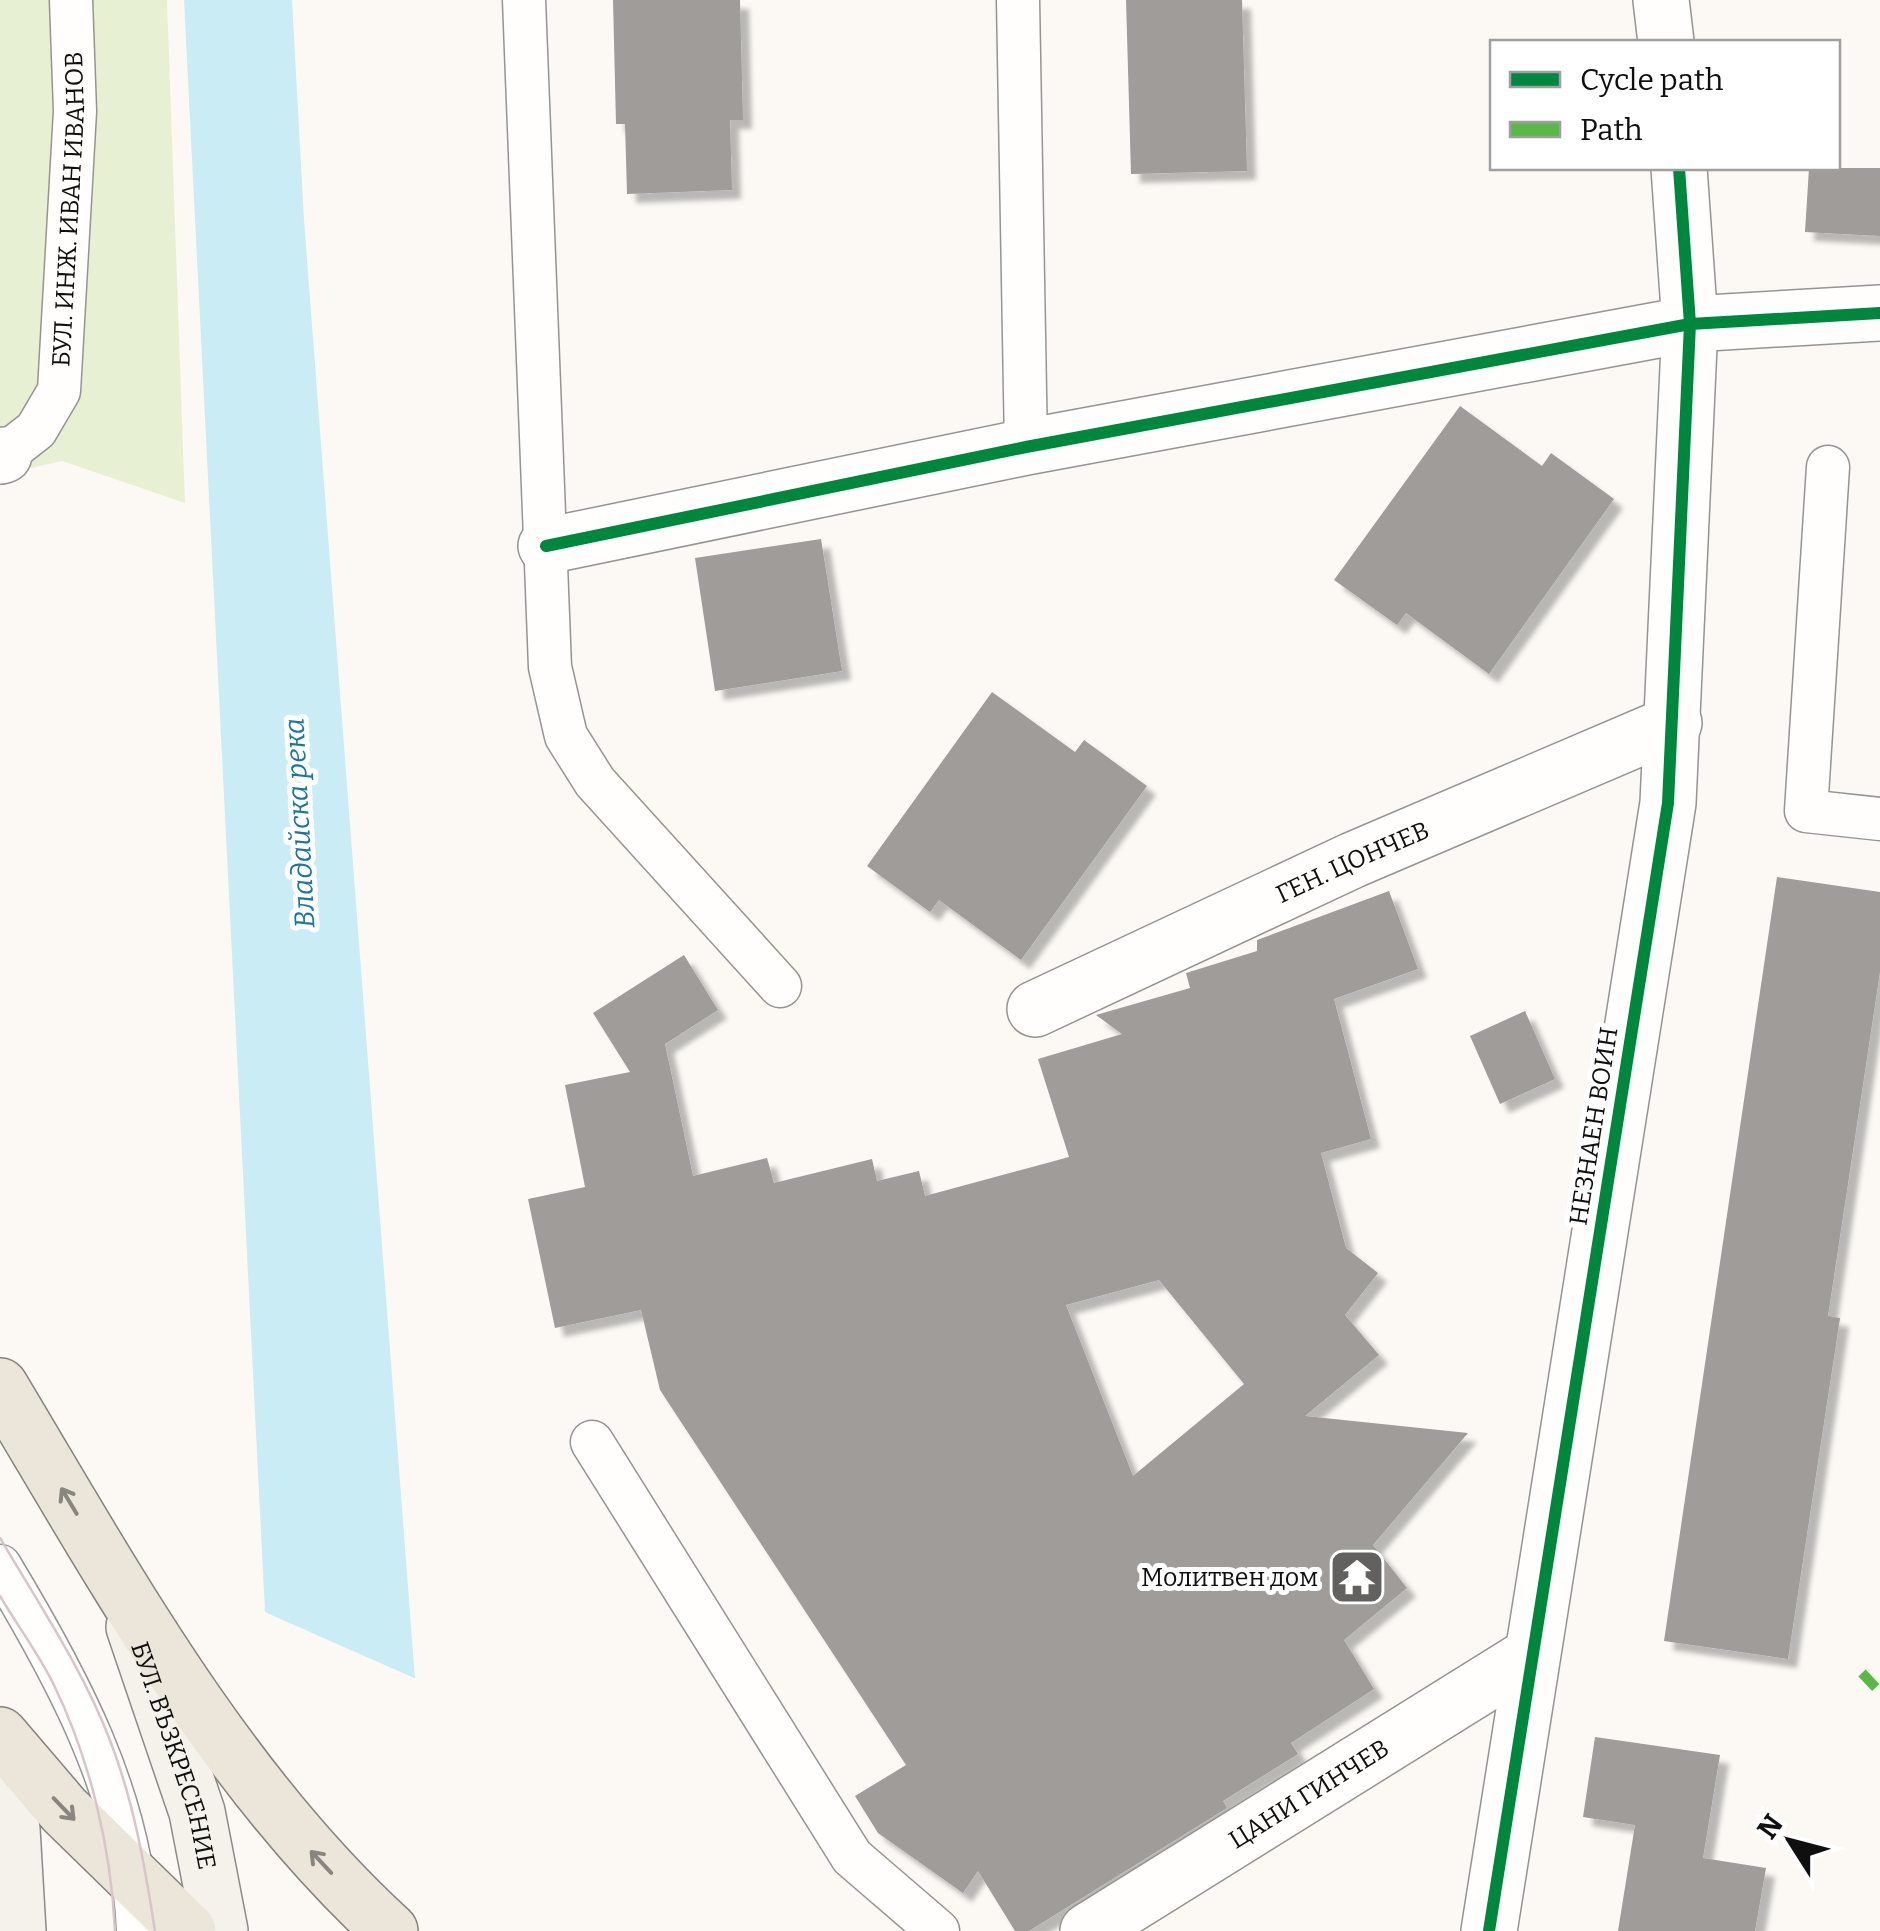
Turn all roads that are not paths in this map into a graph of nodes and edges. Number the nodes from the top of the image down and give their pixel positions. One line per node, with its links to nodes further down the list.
1 (71, 0): 10 (lane, БУЛ. ИНЖ. ИВАН ИВАНОВ)
2 (524, 0): 12 (lane)
3 (1018, 0): 9 (lane)
4 (1661, 0): 5 (street)
5 (1666, 40)
6 (1679, 170): 8 (street, НЕЗНАЕН ВОИН)
7 (1880, 313): 8 (street)
8 (1690, 324): 9 (street); 13 (street, НЕЗНАЕН ВОИН)
9 (1026, 448): 12 (street)
10 (2, 456)
11 (1828, 467): 14 (lane)
12 (546, 546): 15 (lane)
13 (1674, 724): 16 (street, ГЕН. ЦОНЧЕВ); 21 (street, НЕЗНАЕН ВОИН)
14 (1880, 819)
15 (780, 986)
16 (1035, 1009)
17 (0, 1386): 20 (main road, one-way to 17)
18 (592, 1442): 29 (lane)
19 (0, 1566): 24 (lane)
20 (119, 1584): 27 (main road, БУЛ. ВЪЗКРЕСЕНИЕ); 28 (main road, one-way to 20)
21 (1530, 1655): 30 (street, ЦАНИ ГИНЧЕВ); 31 (street, НЕЗНАЕН ВОИН)
22 (0, 1735): 24 (main road, one-way to 24)
23 (0, 1772): 25 (main road)
24 (135, 1905): 26 (main road)
25 (18, 1931)
26 (188, 1931)
27 (220, 1931)
28 (390, 1931)
29 (938, 1931)
30 (1088, 1931)
31 (1489, 1931)

